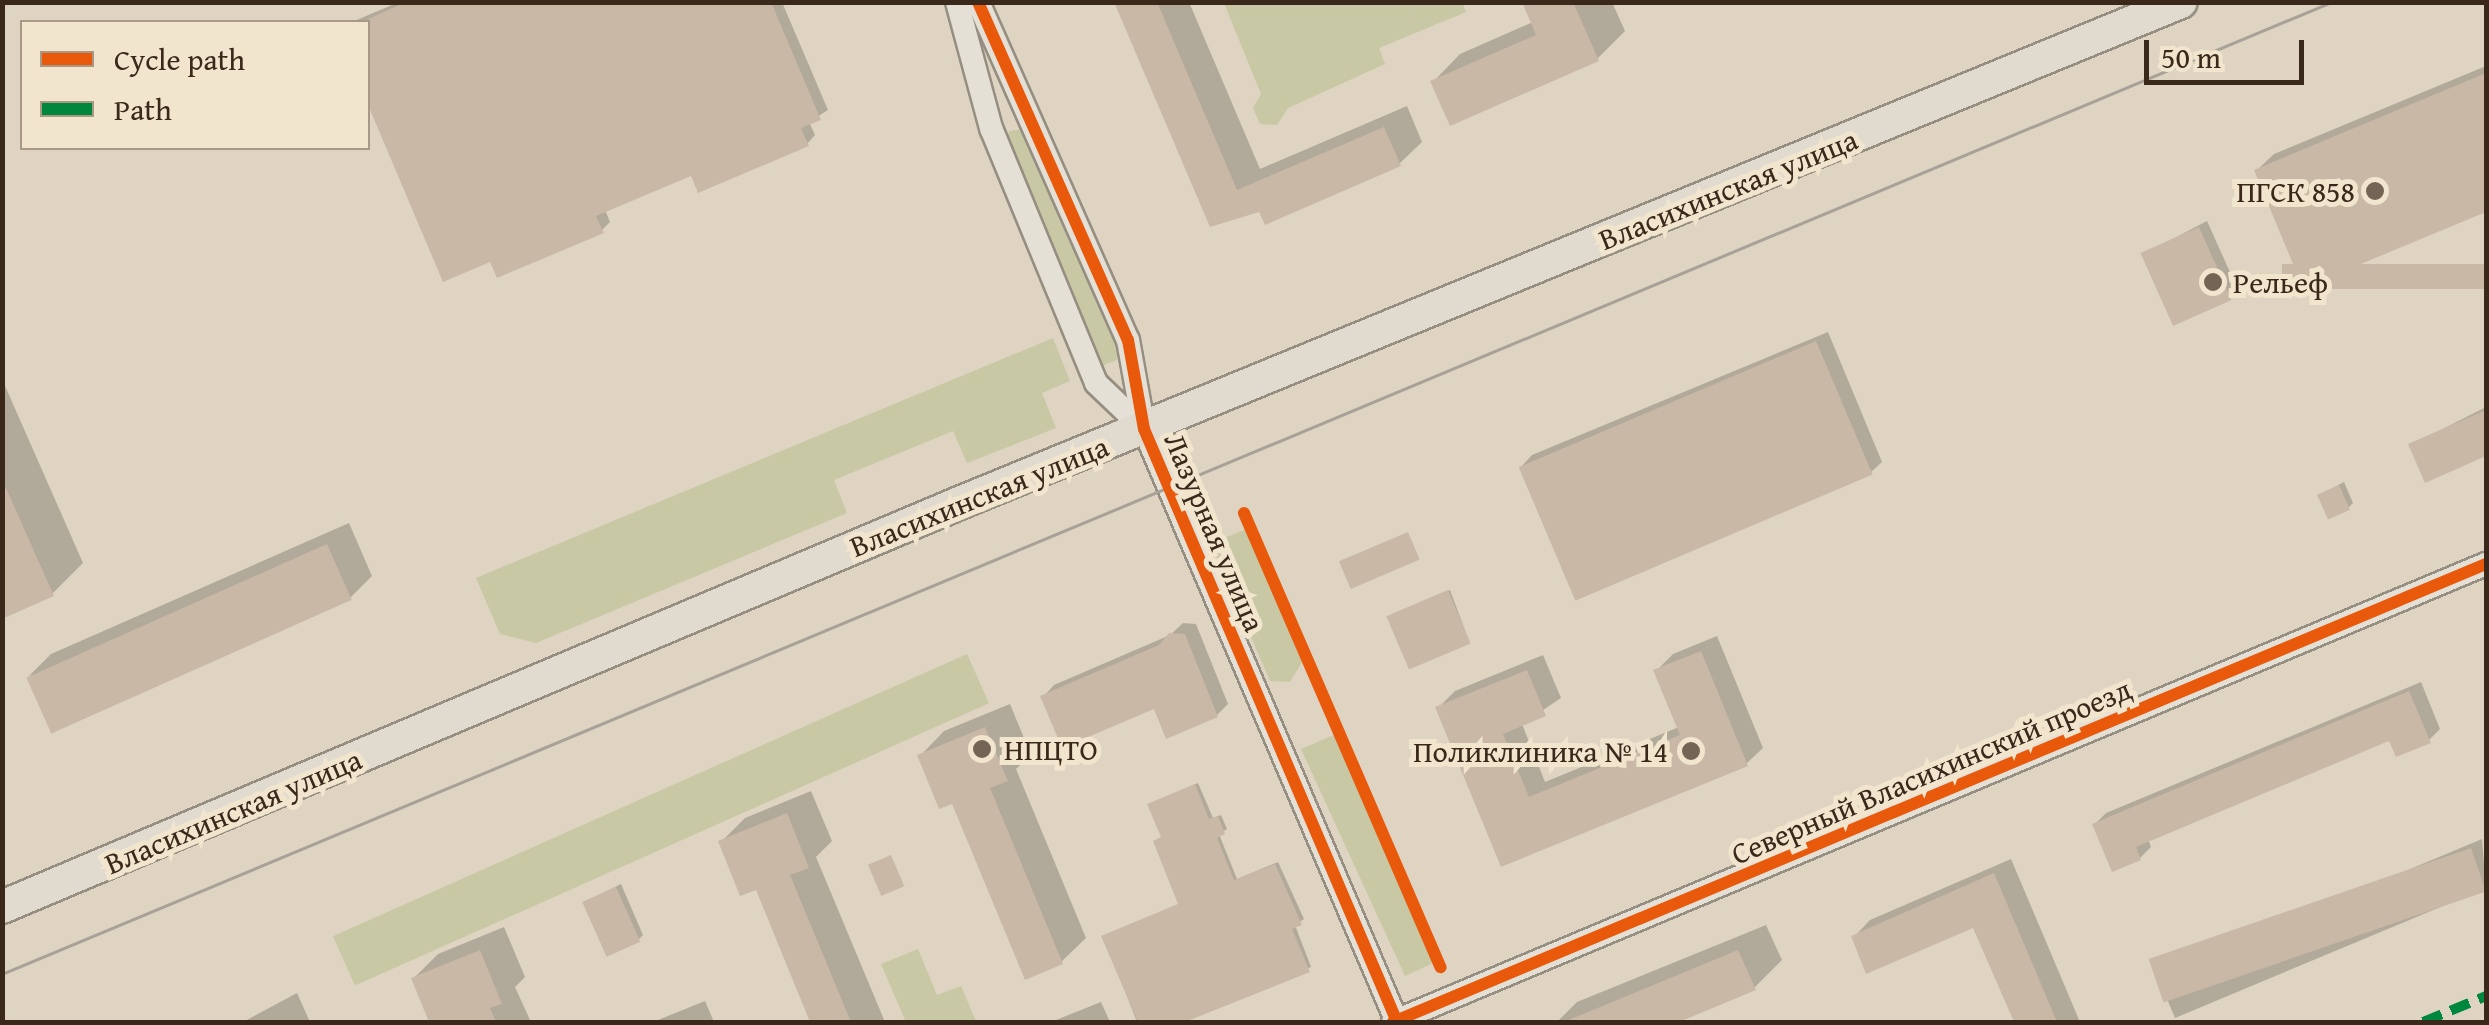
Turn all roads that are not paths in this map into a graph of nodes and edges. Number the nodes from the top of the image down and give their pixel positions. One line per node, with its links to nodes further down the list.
1 (956, 2): 4 (street, Лазурная улица)
2 (978, 2): 4 (street, Лазурная улица)
3 (2181, 2): 4 (highway, Власихинская улица)
4 (1144, 428): 6 (highway, Власихинская улица); 7 (street, Лазурная улица)
5 (2486, 564): 7 (street, Северный Власихинский проезд)
6 (2, 908)
7 (1396, 1022)

